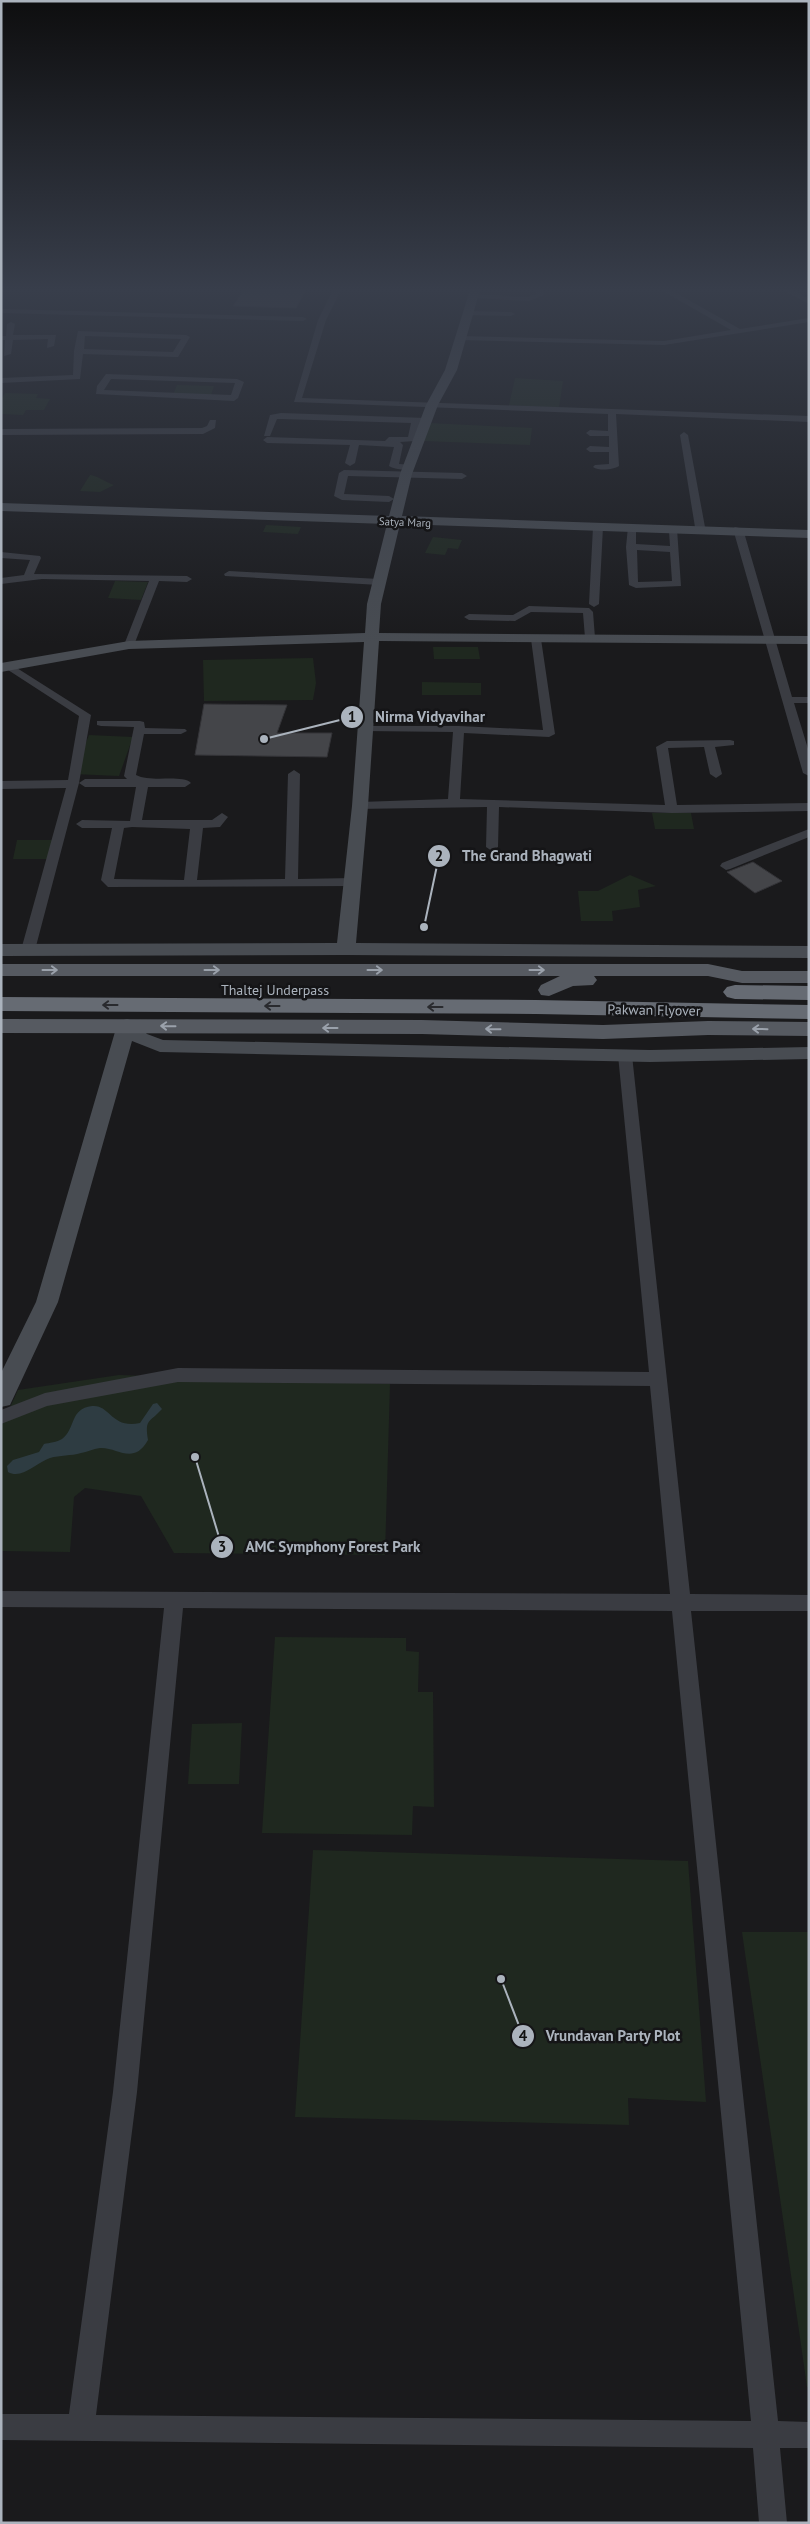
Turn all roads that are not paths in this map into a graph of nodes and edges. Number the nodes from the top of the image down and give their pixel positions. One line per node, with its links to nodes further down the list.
1 (431, 408): 7 (street)
2 (516, 408): 3 (street)
3 (612, 411): 4 (street); 9 (street)
4 (809, 419)
5 (213, 422): 6 (street)
6 (1, 432)
7 (419, 432): 11 (street); 12 (street); 13 (street); 19 (street)
8 (590, 433): 9 (street)
9 (613, 434): 15 (street)
10 (684, 435): 25 (street)
11 (383, 440)
12 (355, 443): 13 (street); 16 (street)
13 (399, 446): 19 (street)
14 (590, 449): 15 (street)
15 (614, 450): 18 (street)
16 (350, 463)
17 (364, 465): 19 (street)
18 (598, 467)
19 (401, 473): 20 (street); 21 (street); 23 (street)
20 (462, 476)
21 (388, 499)
22 (1, 505): 23 (street, Satya Marg)
23 (394, 519): 24 (street, Satya Marg); 25 (street, Satya Marg); 38 (street)
24 (598, 527): 26 (street, Satya Marg); 39 (street)
25 (700, 527): 28 (street, Satya Marg)
26 (631, 529): 27 (street, Satya Marg); 30 (street)
27 (674, 531): 28 (street, Satya Marg); 31 (street)
28 (738, 531): 29 (street, Satya Marg); 44 (street)
29 (809, 532)
30 (631, 547): 31 (street); 31 (street)
31 (676, 548)
32 (1, 555): 34 (street)
33 (229, 574): 38 (street)
34 (28, 577): 35 (street); 37 (street)
35 (155, 578): 36 (street); 46 (street)
36 (187, 579)
37 (1, 581)
38 (379, 582): 41 (street)
39 (594, 604)
40 (469, 617): 42 (street)
41 (372, 637): 43 (street); 46 (street); 51 (street)
42 (590, 638): 43 (street); 44 (street)
43 (536, 639): 52 (street)
44 (770, 640): 45 (street); 48 (street)
45 (809, 640)
46 (129, 645): 47 (street)
47 (5, 667): 62 (street)
48 (787, 700): 49 (street); 57 (street)
49 (809, 700)
50 (102, 723): 53 (street)
51 (364, 728): 52 (street); 66 (street)
52 (459, 729): 64 (street)
53 (138, 731): 54 (street); 60 (street)
54 (181, 731)
55 (730, 743): 56 (street)
56 (709, 744): 59 (street); 68 (street)
57 (809, 773)
58 (294, 774): 78 (street)
59 (716, 774)
60 (143, 783): 61 (street); 62 (street); 72 (street)
61 (185, 783)
62 (79, 784): 63 (street); 82 (street)
63 (1, 785)
64 (454, 802): 65 (street); 66 (street)
65 (494, 804): 68 (street); 75 (street)
66 (360, 806): 77 (street)
67 (809, 807): 68 (street)
68 (672, 809)
69 (222, 817): 73 (street)
70 (82, 824): 71 (street)
71 (119, 824): 72 (street); 79 (street)
72 (135, 824): 73 (street)
73 (197, 825): 79 (street)
74 (809, 833): 76 (street)
75 (492, 847)
76 (726, 866)
77 (353, 882): 78 (street); 80 (street)
78 (291, 883): 79 (street)
79 (190, 884)
80 (346, 949): 82 (street); 83 (street)
81 (1, 950): 82 (street)
82 (28, 950)
83 (809, 952)
84 (1, 970): 85 (main road, one-way to 85)
85 (742, 977): 86 (main road); 89 (main road)
86 (809, 977)
87 (1, 988): 89 (highway, Thaltej Underpass)
88 (809, 993): 89 (highway, Pakwan Flyover)
89 (542, 999): 91 (highway, Pakwan Flyover); 92 (highway, Pakwan Flyover)
90 (1, 1004): 91 (highway, Thaltej Underpass, one-way to 90)
91 (498, 1008): 95 (main road)
92 (809, 1012)
93 (1, 1026): 94 (main road)
94 (127, 1026): 95 (main road, one-way to 94); 98 (street); 100 (street)
95 (699, 1029): 96 (main road, one-way to 95)
96 (809, 1029)
97 (809, 1053): 98 (street)
98 (625, 1055): 99 (street)
99 (657, 1379): 101 (street); 104 (street)
100 (1, 1398)
101 (1, 1417)
102 (1, 1599): 103 (street)
103 (174, 1600): 104 (street); 107 (street)
104 (682, 1603): 105 (street); 109 (street)
105 (809, 1604)
106 (1, 2427): 107 (street)
107 (81, 2428): 109 (street)
108 (809, 2435): 109 (street)
109 (766, 2436): 110 (street)
110 (773, 2523)

